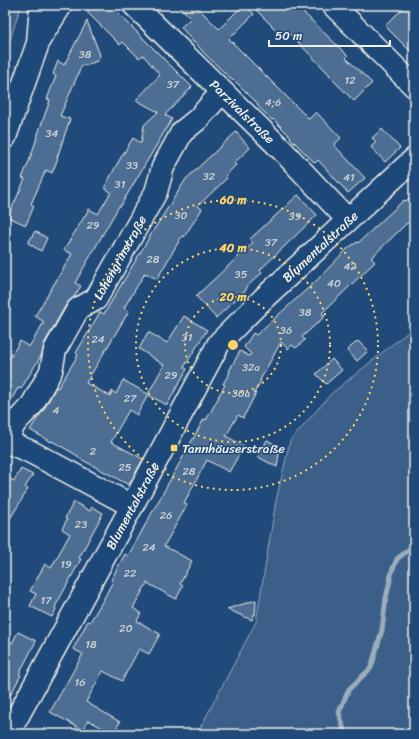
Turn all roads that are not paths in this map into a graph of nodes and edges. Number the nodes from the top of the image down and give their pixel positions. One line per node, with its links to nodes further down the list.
1 (42, 5): 5 (street)
2 (62, 5): 5 (street)
3 (134, 5): 7 (street, Parzivalstraße)
4 (333, 5): 6 (street)
5 (38, 42): 8 (street)
6 (414, 86)
7 (222, 92): 10 (street, Parzivalstraße); 11 (street, Lohengrinstraße)
8 (5, 137)
9 (414, 159): 10 (street, Blumentalstraße)
10 (348, 220): 12 (street, Blumentalstraße)
11 (5, 441): 12 (street)
12 (132, 506): 13 (street, Blumentalstraße)
13 (8, 734)

